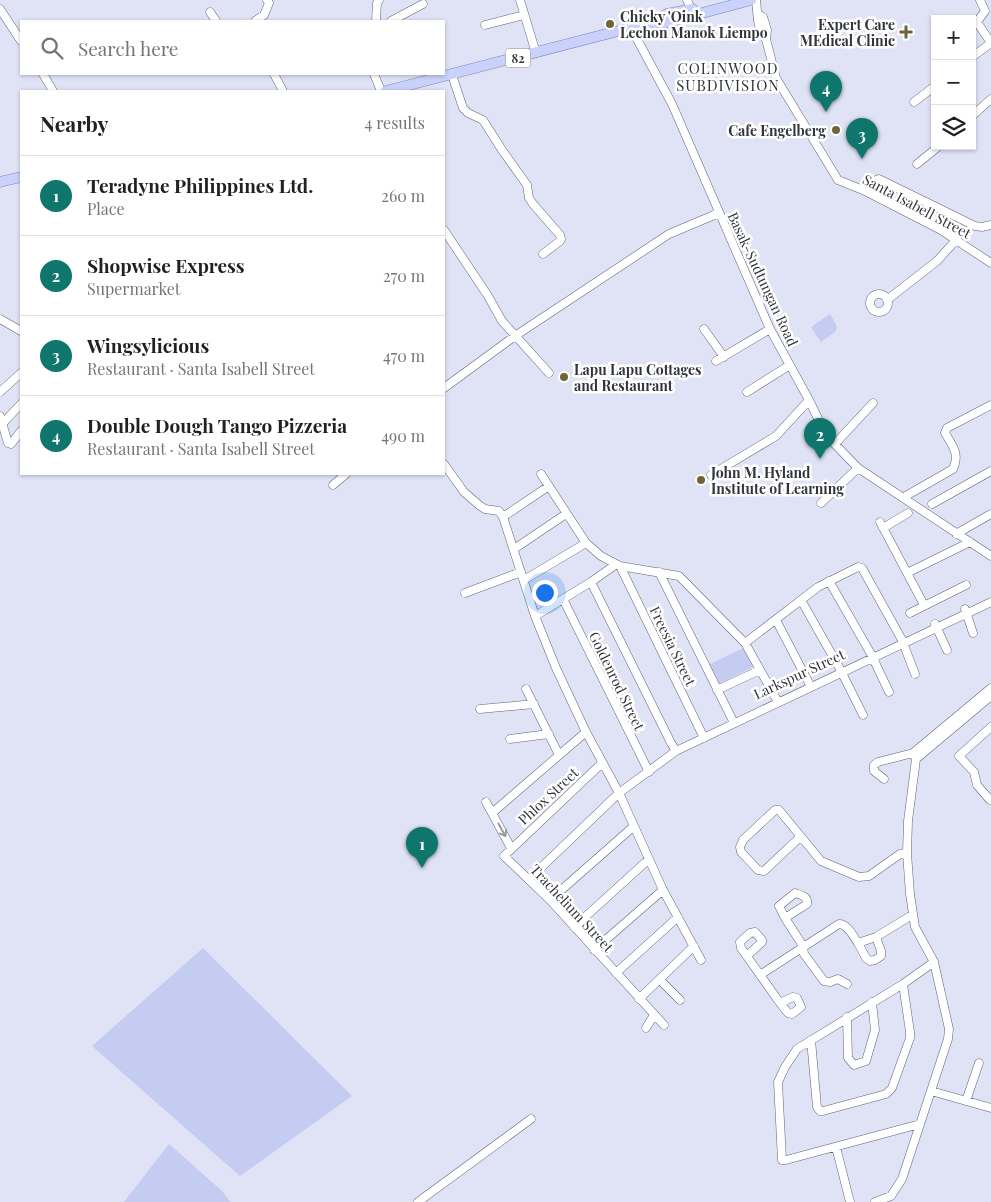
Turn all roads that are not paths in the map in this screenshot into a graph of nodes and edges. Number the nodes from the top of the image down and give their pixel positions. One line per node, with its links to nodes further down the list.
1 (267, 0): 14 (street)
2 (379, 0): 15 (street)
3 (520, 0): 12 (street)
4 (730, 0): 9 (main road, 82)
5 (751, 0): 17 (main road, 82)
6 (756, 0): 40 (street, Santa Isabell Street)
7 (980, 0): 21 (street)
8 (423, 4): 16 (street)
9 (689, 5): 17 (main road, 82)
10 (0, 9): 20 (street)
11 (210, 12): 13 (street)
12 (524, 15): 18 (street); 22 (street)
13 (215, 20)
14 (256, 20)
15 (376, 20)
16 (393, 20)
17 (649, 24): 19 (main road, 82)
18 (485, 25)
19 (631, 28): 22 (main road, 82); 41 (street, Basak-Sudtungan Road)
20 (20, 39)
21 (991, 43): 23 (street)
22 (536, 53): 27 (main road, 82)
23 (976, 54)
24 (44, 75): 29 (street)
25 (275, 75): 30 (street)
26 (374, 75): 31 (street)
27 (452, 75): 32 (main road, 82); 45 (street)
28 (931, 89): 34 (street)
29 (52, 90)
30 (282, 90)
31 (381, 90)
32 (390, 90)
33 (991, 99): 35 (street)
34 (914, 102)
35 (976, 112)
36 (934, 150): 37 (street)
37 (917, 164)
38 (20, 177): 39 (main road)
39 (0, 182)
40 (863, 190): 42 (street); 44 (street, Santa Isabell Street)
41 (719, 213): 49 (street, Basak-Sudtungan Road); 52 (street)
42 (991, 225)
43 (445, 232): 52 (street)
44 (957, 239): 46 (street, Santa Isabell Street); 47 (street)
45 (543, 254)
46 (991, 263)
47 (888, 300)
48 (0, 319): 51 (street)
49 (770, 328): 50 (street); 53 (street, Basak-Sudtungan Road)
50 (704, 329)
51 (20, 331)
52 (515, 336): 54 (street); 56 (street)
53 (790, 365): 58 (street); 59 (street, Basak-Sudtungan Road)
54 (549, 373)
55 (20, 374): 57 (street)
56 (445, 387)
57 (0, 392)
58 (747, 392)
59 (809, 400): 65 (street, Basak-Sudtungan Road); 71 (street)
60 (873, 403): 65 (street)
61 (20, 405): 63 (street)
62 (991, 406): 74 (street)
63 (1, 420): 64 (street)
64 (20, 431)
65 (835, 444): 67 (street, Basak-Sudtungan Road)
66 (445, 465): 78 (street)
67 (858, 468): 74 (street, Basak-Sudtungan Road); 75 (street)
68 (991, 471): 76 (street)
69 (541, 474): 73 (street)
70 (345, 475): 72 (street)
71 (711, 475)
72 (334, 485)
73 (549, 486): 78 (street); 79 (street)
74 (904, 496): 81 (street, Basak-Sudtungan Road)
75 (821, 503)
76 (932, 504)
77 (908, 513): 88 (street)
78 (501, 514): 84 (street)
79 (566, 514): 82 (street); 84 (street)
80 (991, 514): 81 (street)
81 (956, 534): 83 (street, Basak-Sudtungan Road)
82 (586, 542): 86 (street); 89 (street)
83 (970, 542): 85 (street, Basak-Sudtungan Road); 88 (street)
84 (514, 549): 89 (street)
85 (991, 556)
86 (617, 566): 87 (street); 91 (street); 126 (street, Freesia Street)
87 (659, 572): 106 (street); 115 (street)
88 (907, 573): 98 (street)
89 (523, 576): 93 (street); 101 (street)
90 (829, 581): 96 (street); 105 (street); 108 (street)
91 (591, 582): 95 (street); 128 (street)
92 (966, 585): 98 (street)
93 (465, 593)
94 (991, 596): 99 (street, Larkspur Street)
95 (563, 599): 101 (street); 132 (street, Goldenrod Street)
96 (801, 600): 102 (street); 110 (street)
97 (991, 602): 99 (street, Larkspur Street)
98 (924, 605): 100 (street)
99 (966, 611): 103 (street, Larkspur Street); 104 (street)
100 (910, 613)
101 (535, 616): 124 (street)
102 (776, 620): 106 (street); 112 (street)
103 (936, 626): 105 (street, Larkspur Street); 107 (street)
104 (973, 633)
105 (902, 642): 108 (street, Larkspur Street); 111 (street)
106 (745, 643): 109 (street)
107 (947, 650)
108 (872, 656): 110 (street, Larkspur Street); 116 (street)
109 (760, 670): 115 (street); 118 (street)
110 (841, 671): 112 (street, Larkspur Street); 121 (street)
111 (916, 674)
112 (810, 685): 118 (street, Larkspur Street)
113 (991, 688): 130 (street)
114 (526, 689): 119 (street)
115 (717, 690): 122 (street)
116 (889, 692)
117 (991, 696): 130 (street)
118 (777, 700): 122 (street, Larkspur Street)
119 (534, 704): 120 (street); 125 (street)
120 (480, 709)
121 (863, 715)
122 (733, 722): 126 (street, Larkspur Street)
123 (991, 727): 135 (street)
124 (586, 732): 129 (street); 131 (street)
125 (549, 734): 127 (street); 129 (street)
126 (703, 735): 128 (street, Larkspur Street)
127 (510, 739)
128 (674, 749): 132 (street, Larkspur Street)
129 (559, 755): 137 (street)
130 (915, 756): 133 (street); 141 (street)
131 (602, 763): 134 (street); 140 (street, Phlox Street)
132 (647, 771): 134 (street, Larkspur Street)
133 (884, 779)
134 (619, 793): 138 (street); 143 (street, Larkspur Street)
135 (990, 800)
136 (486, 802): 137 (street, Trachelium Street)
137 (492, 813): 140 (street, Trachelium Street, one-way to 140)
138 (634, 826): 142 (street); 145 (street)
139 (800, 837): 139 (street); 141 (street)
140 (511, 848): 143 (street, Trachelium Street)
141 (907, 853): 146 (street)
142 (649, 859): 144 (street); 149 (street)
143 (529, 879): 145 (street, Trachelium Street)
144 (663, 890): 147 (street); 154 (street)
145 (550, 900): 149 (street, Trachelium Street)
146 (912, 915): 150 (street); 157 (street)
147 (678, 917): 152 (street); 158 (street)
148 (786, 918): 153 (street)
149 (574, 926): 154 (street, Trachelium Street)
150 (876, 937): 151 (street); 151 (street)
151 (858, 943): 153 (street)
152 (694, 946): 156 (street); 160 (street)
153 (803, 946): 159 (street); 161 (street)
154 (594, 950): 158 (street, Trachelium Street)
155 (747, 956): 159 (street)
156 (701, 960)
157 (934, 962): 162 (street); 173 (street)
158 (616, 973): 163 (street, Trachelium Street)
159 (760, 975): 166 (street)
160 (660, 980): 163 (street); 164 (street)
161 (847, 984)
162 (903, 984): 165 (street); 171 (street)
163 (639, 999): 167 (street, Trachelium Street)
164 (680, 1000)
165 (872, 1002): 168 (street); 168 (street)
166 (780, 1003)
167 (654, 1015): 169 (street, Trachelium Street); 170 (street)
168 (847, 1017): 171 (street)
169 (664, 1025)
170 (646, 1028)
171 (811, 1040): 178 (street)
172 (979, 1062): 174 (street)
173 (931, 1091): 174 (street); 177 (street)
174 (966, 1101): 175 (street)
175 (991, 1108)
176 (531, 1119): 179 (street)
177 (920, 1124): 178 (street); 181 (street)
178 (836, 1147): 180 (street)
179 (418, 1202)
180 (850, 1202)
181 (875, 1202)

